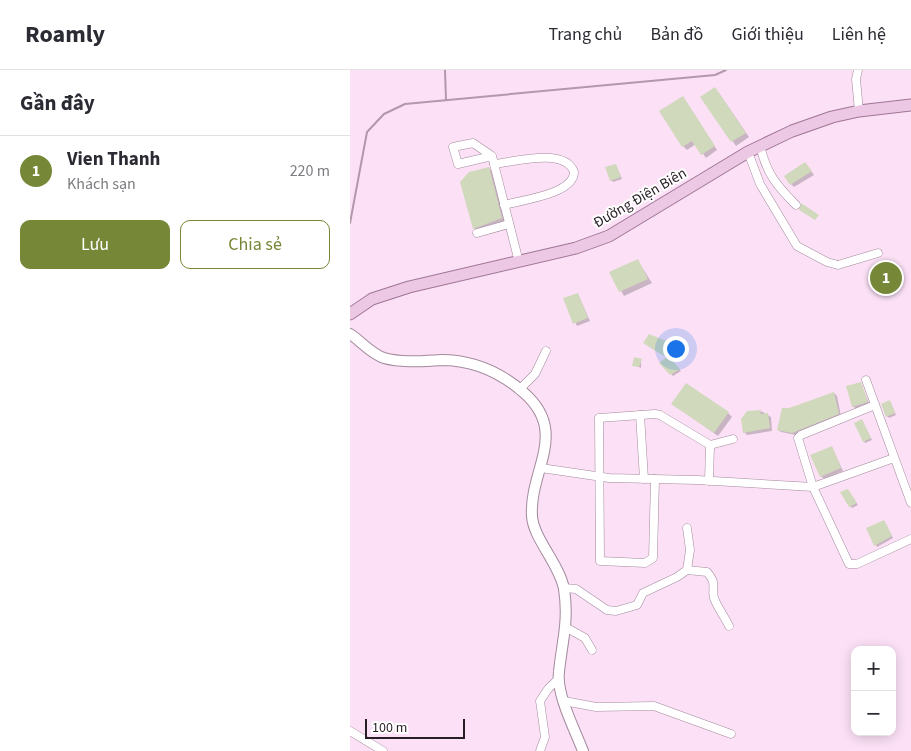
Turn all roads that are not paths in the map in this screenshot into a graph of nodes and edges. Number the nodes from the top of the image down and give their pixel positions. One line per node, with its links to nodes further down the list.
1 (858, 70): 3 (street)
2 (911, 104): 3 (main road, Đường Điện Biên)
3 (859, 111): 4 (main road, Đường Điện Biên)
4 (760, 146): 5 (main road, Đường Điện Biên); 7 (street)
5 (748, 152): 11 (street); 12 (main road, Đường Điện Biên)
6 (493, 160): 6 (street); 8 (street); 8 (street)
7 (796, 204)
8 (504, 205): 9 (street)
9 (509, 224): 10 (street); 12 (street)
10 (477, 233)
11 (878, 253)
12 (519, 262): 13 (main road, Đường Điện Biên)
13 (350, 314)
14 (350, 334): 17 (street)
15 (546, 351): 17 (street)
16 (866, 380): 18 (street)
17 (519, 390): 23 (street)
18 (875, 405): 22 (street); 28 (street)
19 (640, 415): 21 (street); 24 (street); 25 (street)
20 (733, 439): 21 (street)
21 (710, 445): 27 (street)
22 (894, 458): 28 (street); 29 (street)
23 (541, 468): 24 (street); 33 (street)
24 (599, 477): 25 (street); 26 (street)
25 (644, 479): 26 (street)
26 (655, 479): 27 (street)
27 (709, 481): 28 (street)
28 (814, 487): 31 (street)
29 (911, 503)
30 (687, 528): 32 (street)
31 (911, 540)
32 (687, 570): 33 (street); 34 (street)
33 (564, 588): 35 (street)
34 (729, 626)
35 (567, 628): 36 (street); 37 (street)
36 (592, 650)
37 (559, 678): 38 (street); 42 (street)
38 (564, 701): 40 (street); 43 (street)
39 (350, 731): 41 (street)
40 (731, 734)
41 (383, 751)
42 (540, 751)
43 (583, 751)

